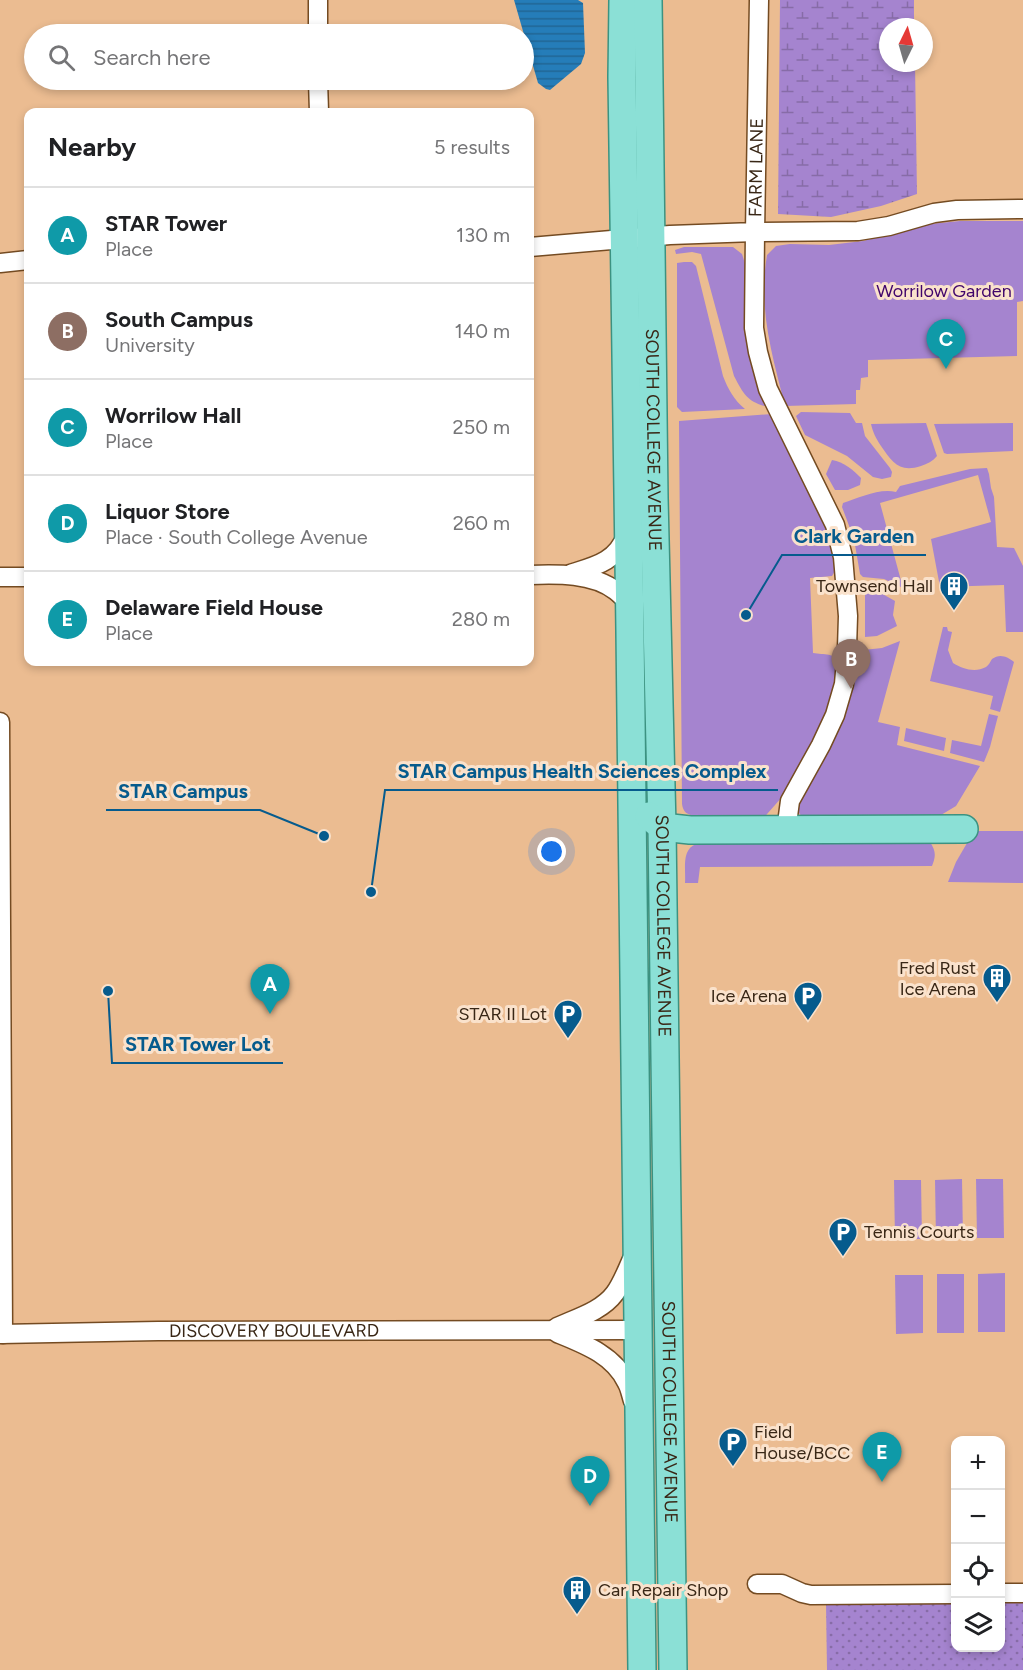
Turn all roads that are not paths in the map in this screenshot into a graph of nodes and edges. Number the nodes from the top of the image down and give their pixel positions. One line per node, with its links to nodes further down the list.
1 (318, 0): 5 (street)
2 (623, 0): 10 (main road, SOUTH COLLEGE AVENUE)
3 (648, 0): 10 (main road, SOUTH COLLEGE AVENUE)
4 (759, 0): 9 (street, FARM LANE)
5 (318, 24)
6 (318, 90): 7 (street)
7 (318, 108)
8 (1023, 209): 9 (street)
9 (755, 232): 10 (street, FARM LANE); 24 (street)
10 (638, 237): 11 (street, FARM LANE); 14 (main road, SOUTH COLLEGE AVENUE); 22 (main road, SOUTH COLLEGE AVENUE)
11 (534, 246)
12 (24, 260): 13 (street)
13 (0, 262)
14 (629, 529): 15 (street); 19 (main road, SOUTH COLLEGE AVENUE)
15 (569, 574): 16 (street); 19 (street)
16 (534, 575)
17 (0, 577): 18 (street)
18 (24, 577)
19 (630, 604): 21 (main road, SOUTH COLLEGE AVENUE)
20 (0, 722): 25 (street)
21 (632, 802): 22 (main road); 26 (main road, SOUTH COLLEGE AVENUE)
22 (662, 827): 24 (main road); 36 (main road, SOUTH COLLEGE AVENUE)
23 (964, 829): 24 (main road)
24 (786, 831)
25 (1, 1031): 29 (street)
26 (637, 1248): 27 (street, DISCOVERY BOULEVARD); 28 (main road, SOUTH COLLEGE AVENUE)
27 (550, 1330): 28 (street, DISCOVERY BOULEVARD); 29 (street, DISCOVERY BOULEVARD); 30 (street, DISCOVERY BOULEVARD)
28 (638, 1330): 30 (main road, SOUTH COLLEGE AVENUE)
29 (2, 1334)
30 (639, 1419): 35 (main road, SOUTH COLLEGE AVENUE)
31 (757, 1584): 34 (street)
32 (1005, 1593): 33 (street)
33 (1023, 1593)
34 (951, 1594)
35 (642, 1670)
36 (673, 1670)

